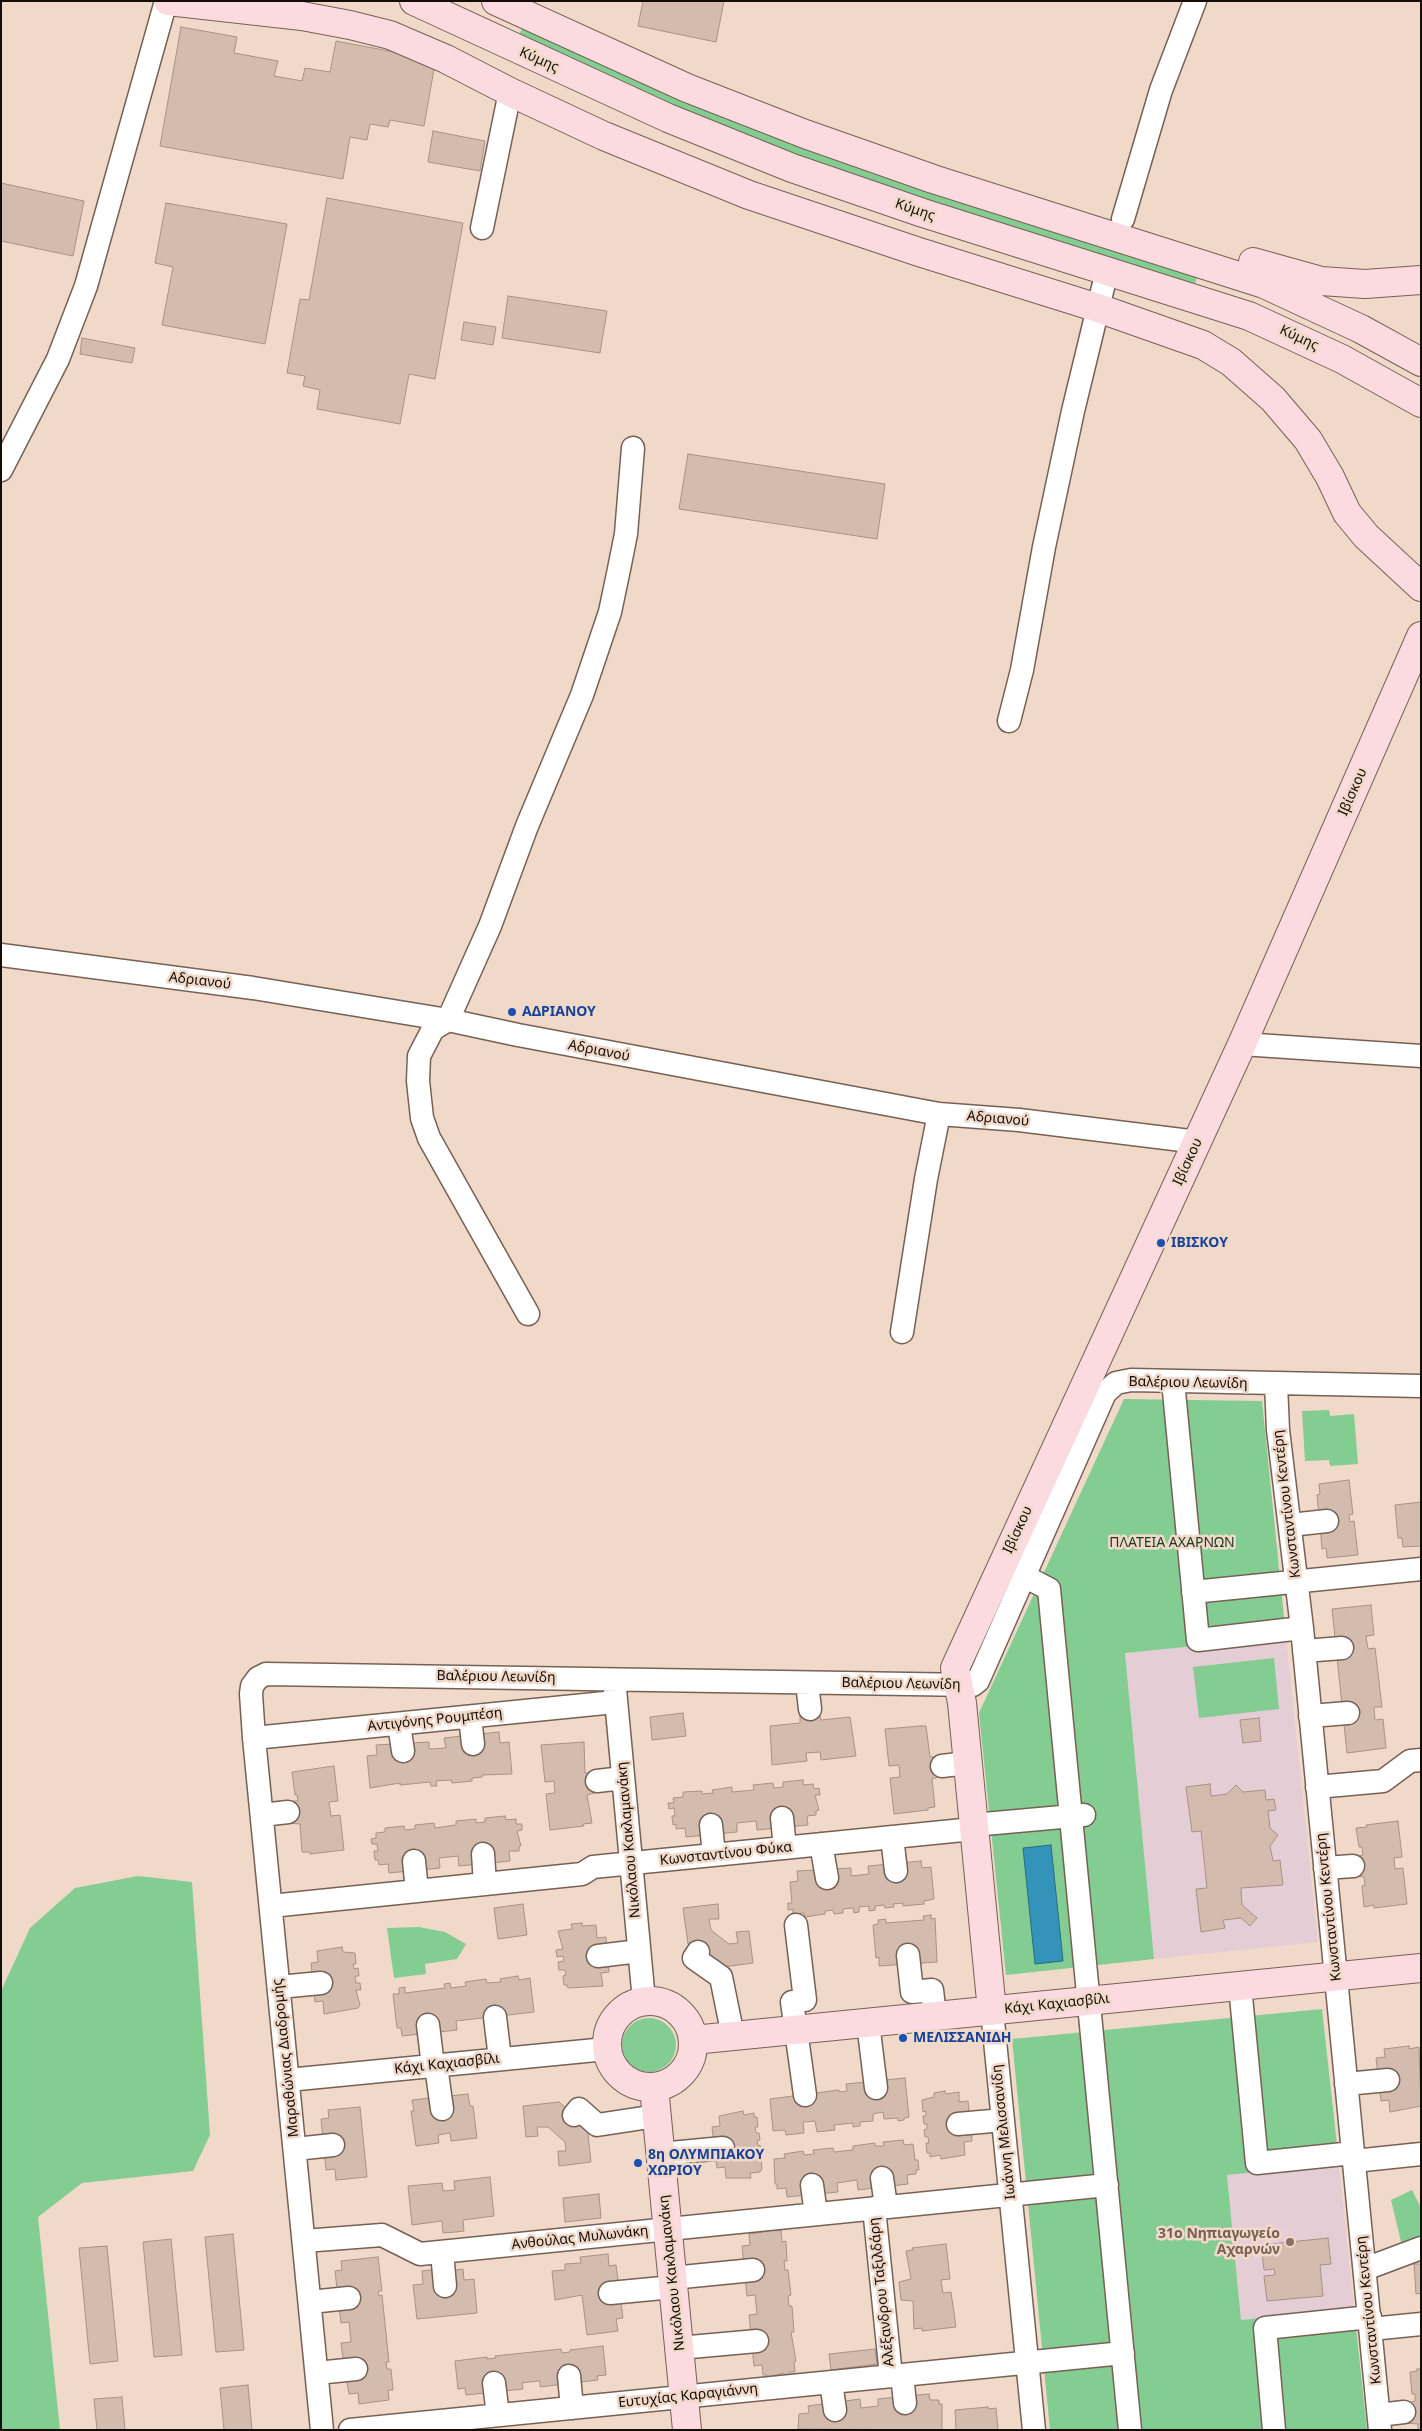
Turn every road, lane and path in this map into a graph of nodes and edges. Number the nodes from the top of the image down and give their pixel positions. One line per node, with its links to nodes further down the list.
1 (167, 1): 6 (street); 15 (street)
2 (414, 1): 9 (street, Κύμης)
3 (496, 1): 12 (street)
4 (541, 1): 7 (street)
5 (1195, 1): 7 (street)
6 (510, 92): 8 (street); 11 (street)
7 (1123, 219): 10 (street)
8 (482, 228)
9 (1108, 271): 11 (street); 13 (street, Κύμης)
10 (1421, 280)
11 (1098, 308): 16 (street); 18 (street)
12 (1421, 362)
13 (1421, 403)
14 (633, 448): 20 (street)
15 (1, 470)
16 (1421, 587)
17 (1421, 636): 21 (street, Ιβίσκου)
18 (1009, 721)
19 (2, 957): 20 (street, Αδριανού)
20 (448, 1020): 23 (street, Αδριανού); 25 (street)
21 (1242, 1044): 22 (street); 24 (street, Ιβίσκου)
22 (1421, 1056)
23 (939, 1114): 24 (street, Αδριανού); 26 (street)
24 (1198, 1142): 42 (street, Ιβίσκου)
25 (528, 1314)
26 (902, 1332)
27 (1173, 1381): 28 (street, Βαλέριου Λεωνίδη); 33 (street, Βαλέριου Λεωνίδη); 35 (street)
28 (1276, 1384): 29 (street, Βαλέριου Λεωνίδη); 31 (street, Κωνσταντίνου Κεντέρη)
29 (1421, 1386)
30 (1327, 1521): 31 (street)
31 (1290, 1525): 34 (street, Κωνσταντίνου Κεντέρη)
32 (1421, 1569): 34 (street)
33 (1024, 1576): 42 (street, Βαλέριου Λεωνίδη); 58 (street)
34 (1296, 1581): 35 (street); 36 (street, Κωνσταντίνου Κεντέρη)
35 (1193, 1592): 36 (street)
36 (1302, 1628): 38 (street, Κωνσταντίνου Κεντέρη)
37 (1342, 1648): 38 (street)
38 (1304, 1651): 46 (street, Κωνσταντίνου Κεντέρη)
39 (614, 1679): 40 (street, Βαλέριου Λεωνίδη); 41 (street, Βαλέριου Λεωνίδη); 43 (street, Νικόλαου Κακλαμανάκη)
40 (807, 1683): 42 (street, Βαλέριου Λεωνίδη); 44 (street)
41 (252, 1686): 49 (street, Μαραθώνιας Διαδρομής)
42 (957, 1686): 61 (street, Ιωάννη Μελισσανίδη)
43 (615, 1702): 47 (street, Αντιγόνης Ρουμπέση); 53 (street, Νικόλαου Κακλαμανάκη)
44 (810, 1709)
45 (1348, 1713): 46 (street)
46 (1310, 1716): 55 (street, Κωνσταντίνου Κεντέρη)
47 (470, 1717): 48 (street, Αντιγόνης Ρουμπέση); 50 (street)
48 (400, 1724): 49 (street, Αντιγόνης Ρουμπέση); 51 (street)
49 (254, 1738): 57 (street, Μαραθώνιας Διαδρομής)
50 (473, 1744)
51 (402, 1751)
52 (1421, 1760): 55 (street)
53 (623, 1778): 54 (street); 68 (street, Νικόλαου Κακλαμανάκη)
54 (597, 1781)
55 (1317, 1787): 70 (street, Κωνσταντίνου Κεντέρη)
56 (288, 1812): 57 (street)
57 (262, 1815): 75 (street, Μαραθώνιας Διαδρομής)
58 (1078, 1816): 61 (street, Κωνσταντίνου Φύκα); 87 (street)
59 (782, 1818): 64 (street)
60 (711, 1825): 66 (street)
61 (973, 1827): 62 (street, Κωνσταντίνου Φύκα); 88 (street, Ιωάννη Μελισσανίδη)
62 (892, 1837): 63 (street, Κωνσταντίνου Φύκα); 71 (street)
63 (822, 1844): 64 (street, Κωνσταντίνου Φύκα); 72 (street)
64 (785, 1848): 66 (street, Κωνσταντίνου Φύκα)
65 (483, 1854): 73 (street)
66 (714, 1855): 68 (street, Κωνσταντίνου Φύκα)
67 (414, 1860): 74 (street)
68 (630, 1863): 73 (street, Κωνσταντίνου Φύκα); 77 (street, Νικόλαου Κακλαμανάκη)
69 (1353, 1866): 70 (street)
70 (1325, 1868): 82 (street, Κωνσταντίνου Κεντέρη)
71 (896, 1871)
72 (827, 1878)
73 (485, 1884): 74 (street, Κωνσταντίνου Φύκα)
74 (417, 1891): 75 (street, Κωνσταντίνου Φύκα)
75 (271, 1906): 85 (street, Μαραθώνιας Διαδρομής)
76 (796, 1925): 93 (street)
77 (639, 1951): 80 (street); 86 (street, Νικόλαου Κακλαμανάκη)
78 (698, 1952): 94 (street)
79 (908, 1955): 89 (street)
80 (598, 1956)
81 (1421, 1968): 82 (street, Κάχι Καχιασβίλι)
82 (1336, 1977): 84 (street, Κάχι Καχιασβίλι); 101 (street, Κωνσταντίνου Κεντέρη)
83 (321, 1983): 85 (street)
84 (1240, 1986): 87 (street, Κάχι Καχιασβίλι); 115 (street)
85 (279, 1987): 99 (street, Μαραθώνιας Διαδρομής)
86 (644, 2001): 95 (street); 96 (street)
87 (1088, 2001): 88 (street, Κάχι Καχιασβίλι); 118 (street)
88 (992, 2011): 89 (street, Κάχι Καχιασβίλι); 108 (street, Ιωάννη Μελισσανίδη)
89 (935, 2016): 91 (street, Κάχι Καχιασβίλι)
90 (495, 2017): 97 (street)
91 (868, 2023): 93 (street, Κάχι Καχιασβίλι); 103 (street)
92 (428, 2025): 98 (street)
93 (796, 2030): 94 (street, Κάχι Καχιασβίλι); 104 (street)
94 (733, 2036): 95 (street, Κάχι Καχιασβίλι)
95 (693, 2040): 102 (street)
96 (606, 2049): 97 (street, Κάχι Καχιασβίλι); 102 (street)
97 (500, 2059): 98 (street, Κάχι Καχιασβίλι)
98 (434, 2066): 99 (street, Κάχι Καχιασβίλι); 105 (street)
99 (288, 2080): 112 (street, Μαραθώνιας Διαδρομής)
100 (1388, 2080): 101 (street)
101 (1346, 2084): 115 (street, Κωνσταντίνου Κεντέρη)
102 (654, 2087): 107 (street, Νικόλαου Κακλαμανάκη)
103 (876, 2088)
104 (805, 2095)
105 (442, 2109)
106 (574, 2115): 107 (street)
107 (656, 2116): 113 (street, Νικόλαου Κακλαμανάκη)
108 (1002, 2120): 109 (street); 119 (street, Ιωάννη Μελισσανίδη)
109 (958, 2124)
110 (333, 2145): 112 (street)
111 (723, 2148): 113 (street)
112 (295, 2149): 123 (street, Μαραθώνιας Διαδρομής)
113 (660, 2154): 122 (street, Νικόλαου Κακλαμανάκη)
114 (1421, 2154): 115 (street)
115 (1353, 2157): 126 (street, Κωνσταντίνου Κεντέρη)
116 (882, 2178): 120 (street, Αλέξανδρου Ταξιλδάρη)
117 (812, 2185): 121 (street)
118 (1107, 2185): 119 (street, Ανθούλας Μυλωνάκη); 137 (street)
119 (1010, 2194): 120 (street, Ανθούλας Μυλωνάκη); 138 (street, Ιωάννη Μελισσανίδη)
120 (880, 2207): 121 (street, Ανθούλας Μυλωνάκη); 142 (street, Αλέξανδρου Ταξιλδάρη)
121 (816, 2214): 122 (street, Ανθούλας Μυλωνάκη)
122 (668, 2229): 124 (street, Ανθούλας Μυλωνάκη); 128 (street, Νικόλαου Κακλαμανάκη)
123 (304, 2241): 124 (street, Ανθούλας Μυλωνάκη); 132 (street, Μαραθώνιας Διαδρομής)
124 (452, 2245): 129 (street)
125 (1421, 2248): 126 (street)
126 (1365, 2269): 133 (street, Κωνσταντίνου Κεντέρη)
127 (753, 2270): 128 (street)
128 (673, 2282): 130 (street); 136 (street, Νικόλαου Κακλαμανάκη)
129 (445, 2286)
130 (610, 2293)
131 (349, 2298): 132 (street)
132 (310, 2302): 140 (street, Μαραθώνιας Διαδρομής)
133 (1370, 2323): 134 (street); 151 (street, Κωνσταντίνου Κεντέρη); 157 (street)
134 (1421, 2324)
135 (757, 2341): 136 (street)
136 (679, 2348): 145 (street, Νικόλαου Κακλαμανάκη)
137 (1123, 2353): 138 (street, Ευτυχίας Καραγιάννη); 156 (street)
138 (1027, 2363): 142 (street, Ευτυχίας Καραγιάννη); 155 (street, Ιωάννη Μελισσανίδη)
139 (356, 2369): 140 (street)
140 (317, 2373): 152 (street, Μαραθώνιας Διαδρομής)
141 (568, 2376): 147 (street)
142 (896, 2376): 143 (street, Ευτυχίας Καραγιάννη); 146 (street, Αλέξανδρου Ταξιλδάρη)
143 (831, 2382): 145 (street, Ευτυχίας Καραγιάννη); 148 (street)
144 (494, 2384): 150 (street)
145 (684, 2397): 147 (street, Ευτυχίας Καραγιάννη); 154 (street, Νικόλαου Κακλαμανάκη)
146 (905, 2403)
147 (572, 2408): 150 (street, Ευτυχίας Καραγιάννη)
148 (835, 2410)
149 (1404, 2412): 151 (street)
150 (484, 2421): 153 (street, Ευτυχίας Καραγιάννη)
151 (1380, 2422)
152 (322, 2430)
153 (350, 2430)
154 (687, 2430)
155 (1034, 2430)
156 (1130, 2430)
157 (1274, 2430)

